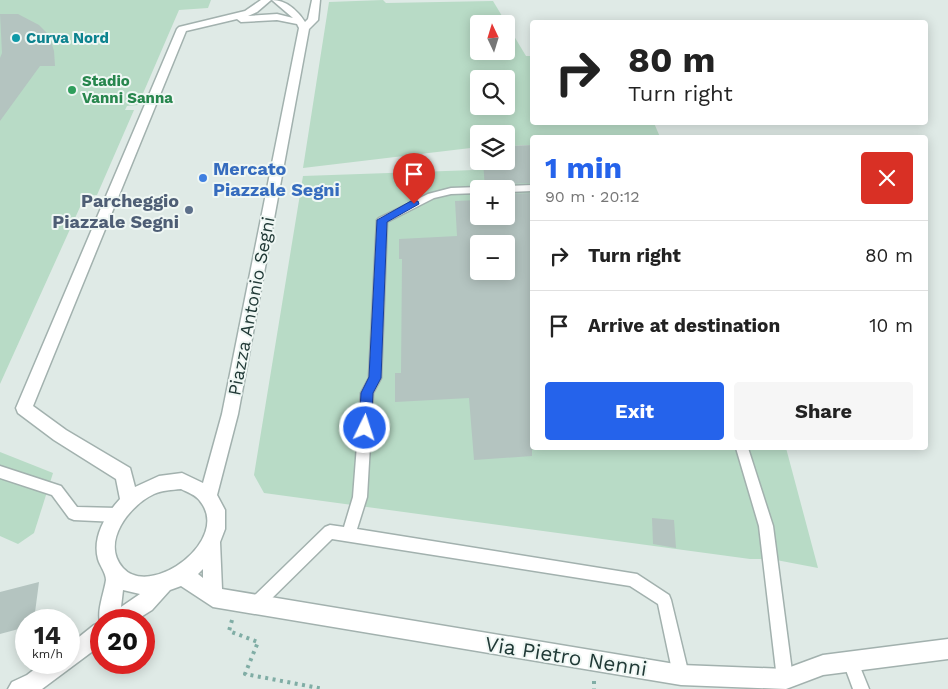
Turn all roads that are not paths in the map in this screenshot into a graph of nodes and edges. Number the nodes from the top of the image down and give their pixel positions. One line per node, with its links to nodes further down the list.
1 (267, 0): 4 (street)
2 (276, 0): 5 (street)
3 (316, 0): 5 (street, Piazza Antonio Segni)
4 (220, 20): 5 (street); 12 (street)
5 (302, 25): 11 (street, Piazza Antonio Segni)
6 (530, 188): 7 (lane)
7 (515, 189)
8 (470, 190): 14 (lane)
9 (743, 450): 29 (lane)
10 (0, 472): 13 (lane)
11 (209, 494): 12 (street); 15 (street)
12 (129, 501): 13 (street)
13 (117, 515): 16 (street)
14 (348, 535): 20 (lane); 28 (lane)
15 (212, 544): 17 (street); 19 (street)
16 (116, 575): 18 (street); 21 (street)
17 (183, 575): 18 (street); 19 (street, Via Pietro Nenni)
18 (163, 584): 22 (street)
19 (213, 597): 20 (street, Via Pietro Nenni)
20 (246, 603): 28 (street, Via Pietro Nenni)
21 (111, 609)
22 (135, 609)
23 (90, 641): 24 (street)
24 (80, 649)
25 (948, 649): 26 (street, Via Pietro Nenni)
26 (852, 662): 29 (street, Via Pietro Nenni); 31 (lane)
27 (45, 674): 30 (street)
28 (681, 675): 29 (street, Via Pietro Nenni)
29 (785, 679)
30 (18, 689)
31 (860, 689)

